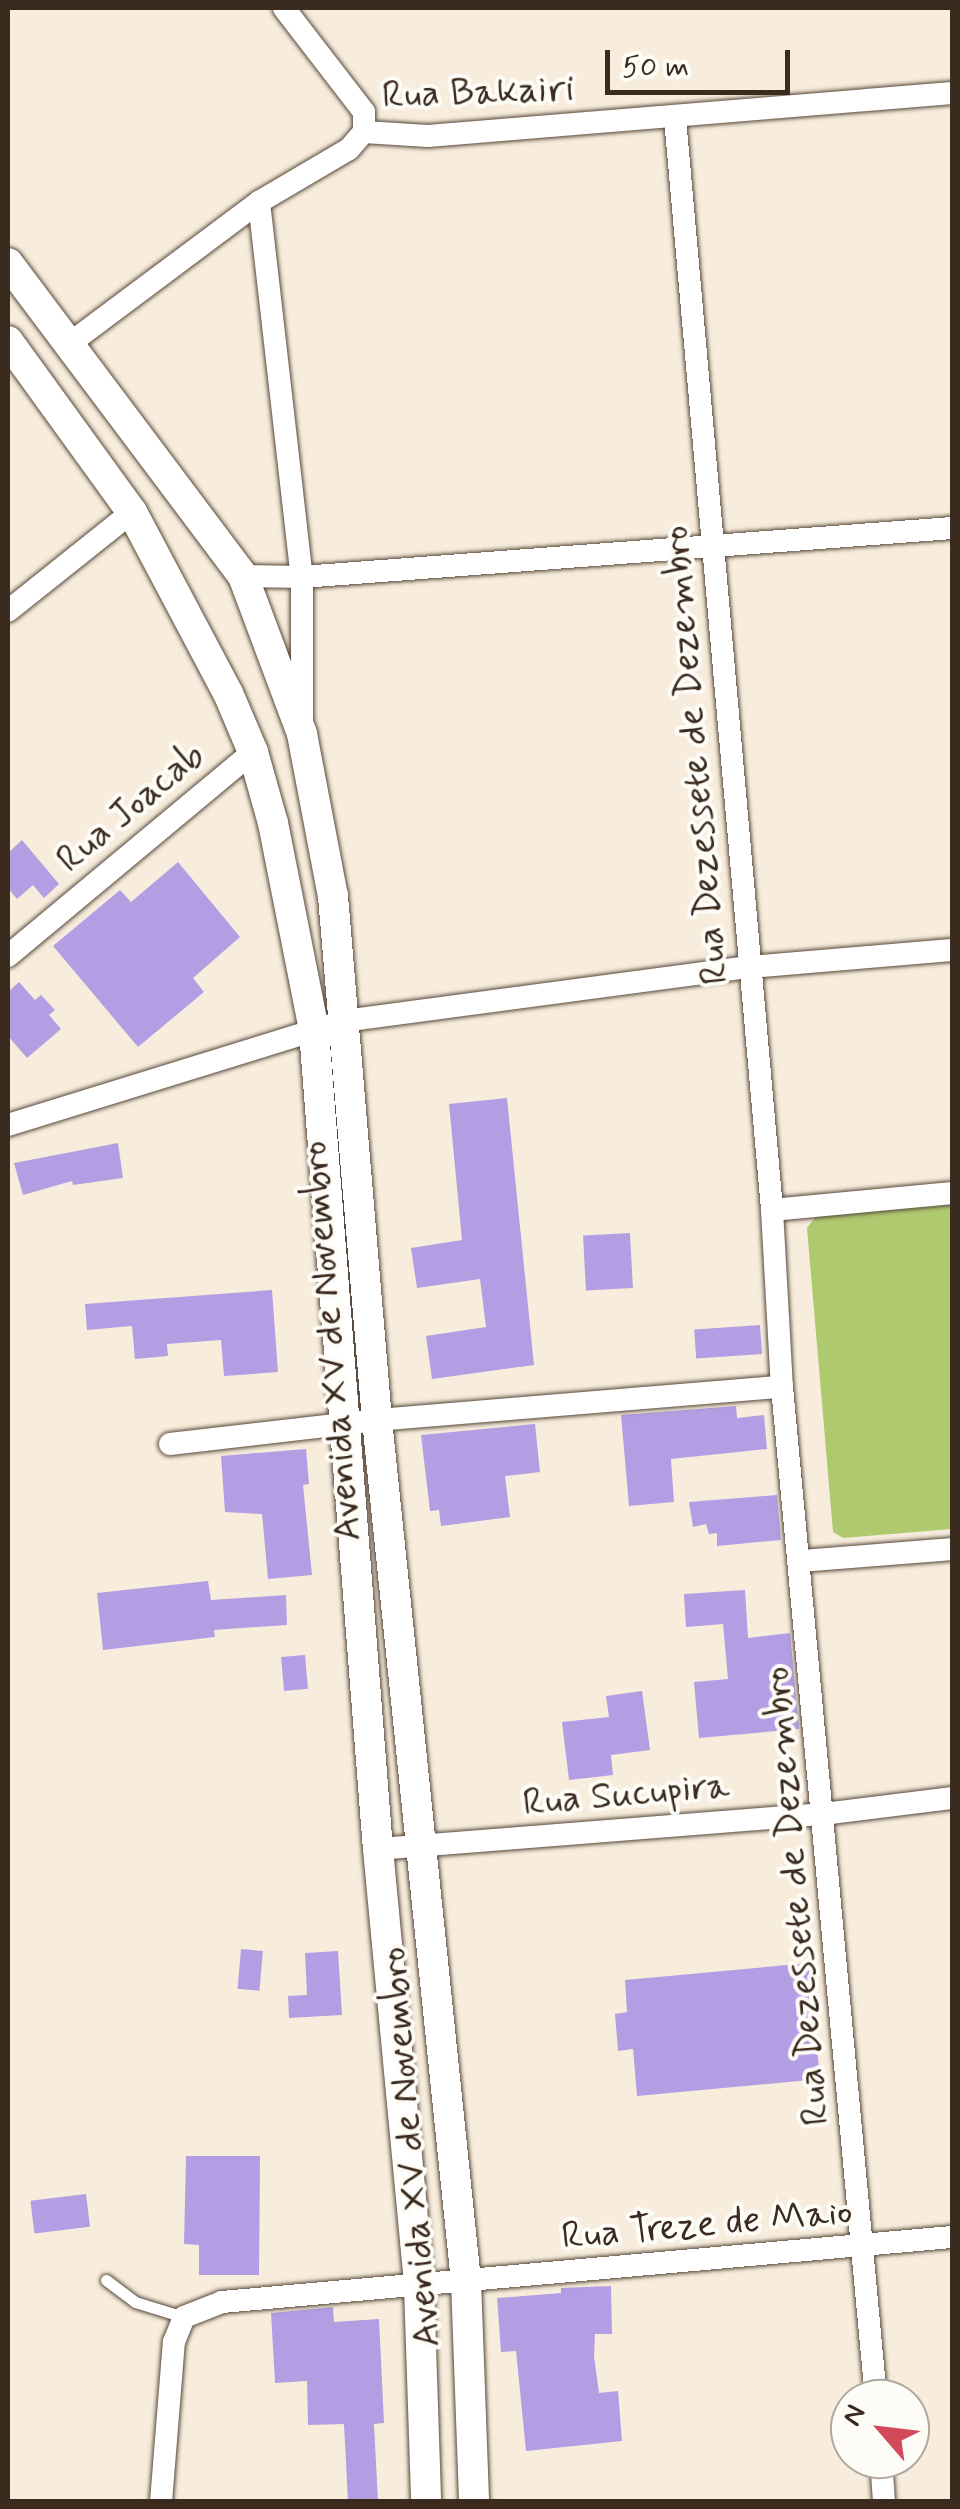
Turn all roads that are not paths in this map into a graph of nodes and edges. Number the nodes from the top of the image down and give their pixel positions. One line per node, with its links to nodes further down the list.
1 (284, 8): 4 (street)
2 (952, 93): 3 (street, Rua Bakairi)
3 (676, 118): 4 (street, Rua Bakairi); 11 (street, Rua Dezessete de Dezembro)
4 (364, 122): 5 (street, Rua Bakairi)
5 (259, 202): 8 (street, Rua Bakairi); 13 (street)
6 (8, 263): 8 (main road, Avenida XV de Novembro)
7 (8, 341): 9 (main road, Avenida XV de Novembro)
8 (69, 344): 12 (main road, Avenida XV de Novembro)
9 (132, 512): 14 (street); 16 (main road, Avenida XV de Novembro)
10 (952, 528): 11 (street)
11 (713, 544): 13 (street); 19 (street, Rua Dezessete de Dezembro)
12 (243, 576): 13 (street); 15 (main road, Avenida XV de Novembro)
13 (302, 576): 15 (street)
14 (8, 611)
15 (302, 734): 20 (main road, Avenida XV de Novembro)
16 (252, 752): 18 (street, Rua Joacab); 21 (main road, Avenida XV de Novembro)
17 (952, 950): 19 (street)
18 (8, 956)
19 (749, 967): 20 (street); 24 (street, Rua Dezessete de Dezembro)
20 (344, 1020): 21 (street); 26 (main road, Avenida XV de Novembro)
21 (314, 1030): 22 (street); 27 (main road, Avenida XV de Novembro)
22 (8, 1125)
23 (952, 1193): 24 (street)
24 (772, 1210): 25 (street, Rua Dezessete de Dezembro)
25 (782, 1387): 26 (street); 30 (street, Rua Dezessete de Dezembro)
26 (378, 1420): 27 (street); 33 (main road, Avenida XV de Novembro)
27 (343, 1424): 28 (street); 34 (main road, Avenida XV de Novembro)
28 (170, 1444)
29 (952, 1549): 30 (street)
30 (801, 1561): 32 (street, Rua Dezessete de Dezembro)
31 (952, 1798): 32 (street, Rua Sucupira)
32 (823, 1814): 33 (street, Rua Sucupira); 36 (street, Rua Dezessete de Dezembro)
33 (424, 1846): 34 (street, Rua Sucupira); 38 (main road, Avenida XV de Novembro)
34 (378, 1848): 39 (main road, Avenida XV de Novembro)
35 (952, 2237): 36 (street, Rua Treze de Maio)
36 (864, 2248): 38 (street, Rua Treze de Maio); 41 (street, Rua Dezessete de Dezembro)
37 (106, 2280): 40 (lane)
38 (466, 2281): 39 (street, Rua Treze de Maio); 44 (main road, Avenida XV de Novembro)
39 (418, 2286): 40 (street, Rua Treze de Maio); 43 (main road, Avenida XV de Novembro)
40 (184, 2317): 42 (street)
41 (874, 2379)
42 (162, 2502)
43 (426, 2502)
44 (474, 2502)

